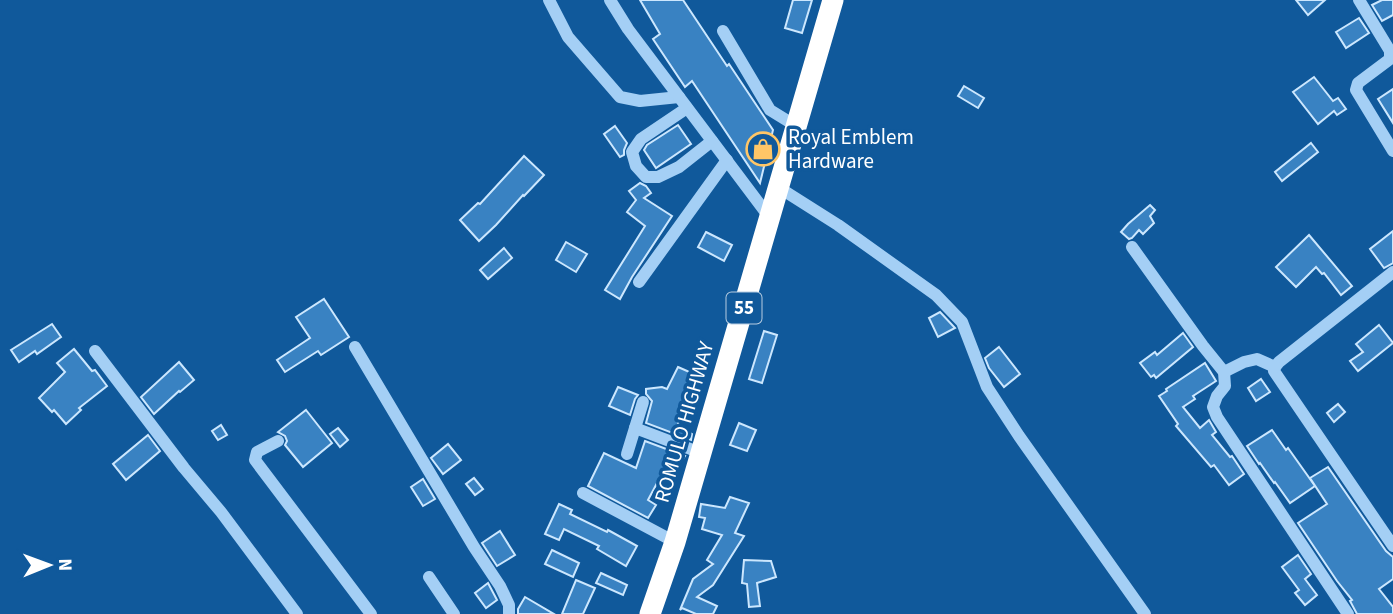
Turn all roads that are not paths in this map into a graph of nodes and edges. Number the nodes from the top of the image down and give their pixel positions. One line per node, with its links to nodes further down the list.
1 (549, 0): 6 (street)
2 (610, 0): 6 (street)
3 (832, 0): 8 (highway, ROMULO HIGHWAY / 55)
4 (1359, 0): 10 (street)
5 (723, 31): 8 (street)
6 (679, 97): 7 (street)
7 (687, 108): 9 (street); 9 (street)
8 (796, 126): 12 (highway, ROMULO HIGHWAY / 55)
9 (712, 141): 11 (street)
10 (1393, 151)
11 (727, 160): 13 (street); 16 (street)
12 (778, 187): 13 (highway, ROMULO HIGHWAY / 55); 35 (street)
13 (770, 218): 24 (highway, ROMULO HIGHWAY / 55)
14 (1132, 247): 20 (street)
15 (1393, 272): 19 (street)
16 (639, 282)
17 (355, 347): 33 (street)
18 (95, 351): 30 (street)
19 (1275, 367): 20 (street); 28 (street)
20 (1224, 372): 36 (street)
21 (643, 402): 22 (street)
22 (635, 428): 24 (street); 25 (street)
23 (278, 441): 31 (street)
24 (701, 453): 27 (highway, ROMULO HIGHWAY / 55)
25 (627, 454)
26 (583, 493): 27 (street)
27 (674, 542): 34 (highway, ROMULO HIGHWAY / 55)
28 (1393, 546)
29 (429, 577): 32 (street)
30 (297, 614)
31 (371, 614)
32 (454, 614)
33 (509, 614)
34 (650, 614)
35 (1145, 614)
36 (1348, 614)

